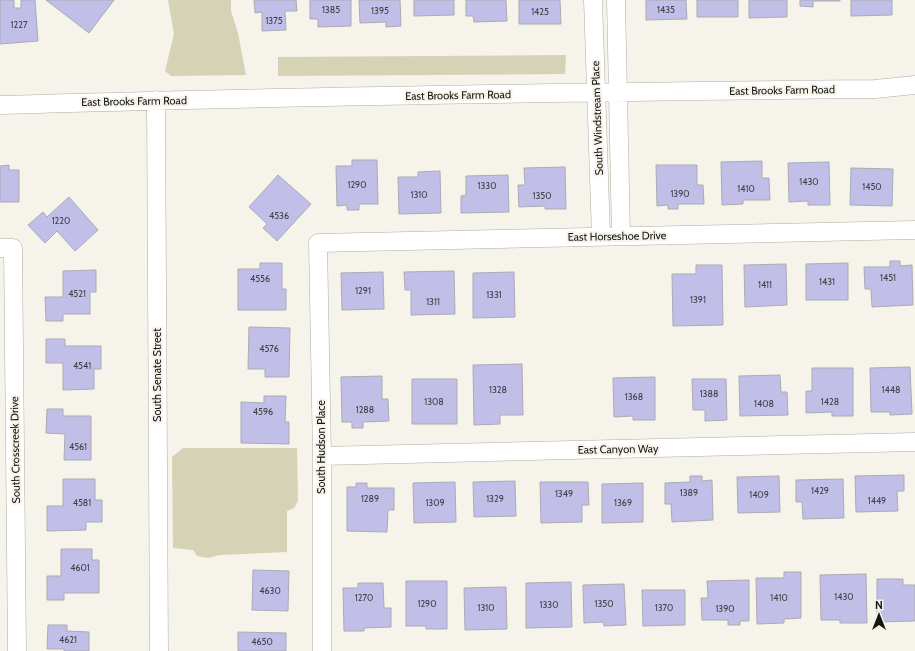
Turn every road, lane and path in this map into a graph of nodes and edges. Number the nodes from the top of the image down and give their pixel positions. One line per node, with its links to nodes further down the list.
1 (593, 0): 4 (street, South Windstream Place)
2 (616, 0): 5 (street, South Windstream Place)
3 (915, 85): 5 (street, East Brooks Farm Road)
4 (596, 92): 5 (street, East Brooks Farm Road); 6 (street, East Brooks Farm Road); 9 (street, South Windstream Place)
5 (618, 92): 10 (street, South Windstream Place)
6 (156, 100): 7 (street, East Brooks Farm Road); 17 (street, South Senate Street)
7 (0, 104)
8 (915, 230): 10 (street, East Horseshoe Drive)
9 (600, 236): 10 (street, East Horseshoe Drive); 11 (street, East Horseshoe Drive)
10 (621, 236)
11 (318, 243): 14 (street, South Hudson Place)
12 (6, 248): 15 (street, South Crosscreek Drive)
13 (915, 442): 14 (street, East Canyon Way)
14 (322, 456): 18 (street, South Hudson Place)
15 (7, 461): 16 (street, South Crosscreek Drive)
16 (17, 651)
17 (159, 651)
18 (322, 651)

